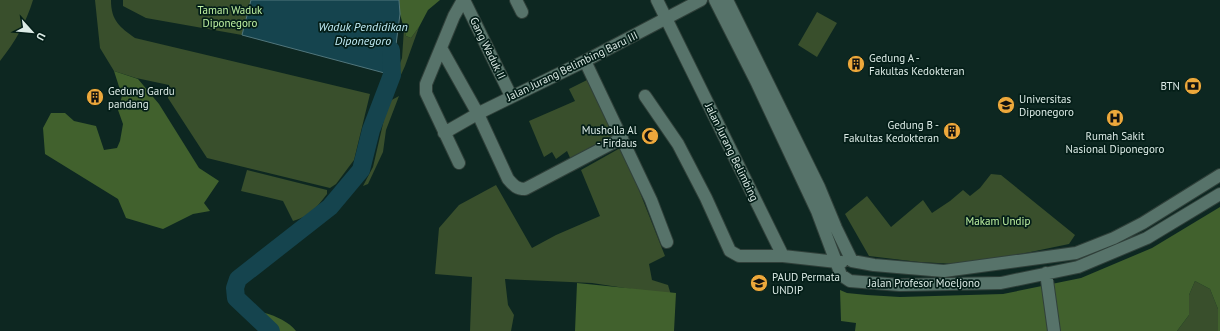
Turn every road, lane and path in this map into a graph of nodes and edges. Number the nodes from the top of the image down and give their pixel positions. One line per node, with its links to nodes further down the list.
1 (464, 0): 9 (street); 11 (street, Gang Waduk II)
2 (516, 0): 7 (street)
3 (657, 0): 8 (street, Jalan Jurang Belimbing)
4 (702, 0): 8 (street, Jalan Jurang Belimbing Baru III)
5 (715, 0): 22 (street, Jalan Profesor Moeljono)
6 (727, 0): 21 (street)
7 (522, 12)
8 (666, 19): 10 (street, Jalan Jurang Belimbing Baru III); 20 (street, Jalan Jurang Belimbing)
9 (441, 48): 13 (street); 14 (street)
10 (585, 61): 11 (street, Jalan Jurang Belimbing Baru III); 15 (street)
11 (511, 96): 13 (street, Jalan Jurang Belimbing Baru III)
12 (645, 96): 20 (street)
13 (478, 114): 14 (street, Jalan Jurang Belimbing Baru III); 15 (street)
14 (444, 133): 16 (street)
15 (622, 138): 19 (street)
16 (459, 163)
17 (1220, 175): 21 (street)
18 (1220, 194): 23 (street, Jalan Profesor Moeljono)
19 (667, 242)
20 (783, 256): 22 (street)
21 (852, 261): 22 (street)
22 (836, 262): 23 (street, Jalan Profesor Moeljono)
23 (1046, 273): 24 (street)
24 (1054, 331)

